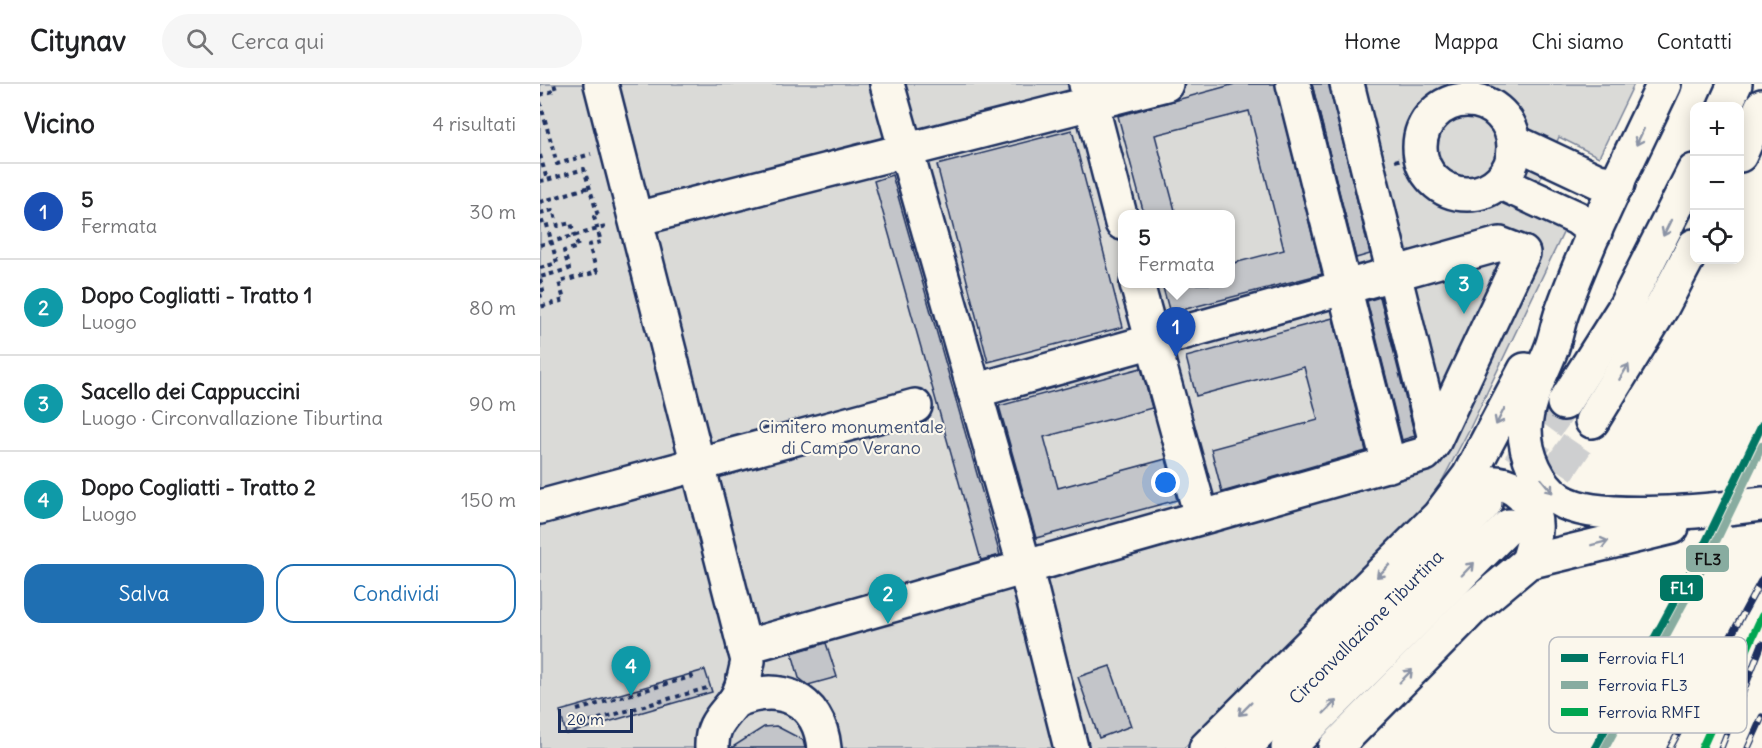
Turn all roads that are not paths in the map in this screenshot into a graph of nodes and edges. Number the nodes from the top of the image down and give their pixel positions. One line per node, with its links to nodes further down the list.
1 (601, 84): 19 (main road)
2 (887, 84): 14 (main road)
3 (1166, 84): 9 (main road)
4 (1293, 84): 24 (main road)
5 (1347, 84): 22 (main road)
6 (1664, 84): 17 (main road, one-way to 17)
7 (1735, 84): 10 (main road)
8 (1452, 92): 12 (main road); 16 (main road)
9 (1089, 94): 14 (main road); 18 (main road)
10 (1727, 102)
11 (1762, 106): 13 (main road)
12 (1515, 142): 16 (main road); 17 (main road)
13 (1744, 146)
14 (905, 149): 19 (main road); 27 (main road)
15 (1690, 181): 28 (main road, one-way to 28)
16 (1499, 182): 20 (main road)
17 (1618, 184): 20 (main road)
18 (1119, 210)
19 (636, 219): 32 (main road)
20 (1595, 231): 25 (main road)
21 (1690, 255): 30 (main road, one-way to 21)
22 (1394, 274): 24 (main road); 31 (main road); 31 (main road)
23 (1138, 288): 26 (main road)
24 (1344, 288): 26 (main road); 33 (main road)
25 (1561, 313): 34 (main road, one-way to 34); 35 (main road, one-way to 35)
26 (1152, 341): 27 (main road); 37 (main road)
27 (974, 391): 40 (main road)
28 (1563, 403)
29 (915, 406): 32 (main road)
30 (1592, 421)
31 (1434, 435): 33 (main road)
32 (698, 465): 36 (main road); 41 (main road)
33 (1389, 465): 37 (main road)
34 (1473, 496): 39 (main road); 47 (main road, one-way to 47); 48 (main road, Circonvallazione Tiburtina)
35 (1757, 504): 39 (main road, one-way to 35)
36 (540, 507)
37 (1201, 516): 40 (main road)
38 (1509, 526): 49 (main road, Circonvallazione Tiburtina, one-way to 38)
39 (1536, 559): 50 (main road, one-way to 39)
40 (1023, 566): 41 (main road); 46 (main road)
41 (746, 654): 42 (main road); 43 (main road)
42 (774, 692): 43 (main road); 45 (main road)
43 (735, 701): 44 (main road)
44 (712, 748)
45 (824, 748)
46 (1071, 748)
47 (1206, 748)
48 (1244, 748)
49 (1288, 748)
50 (1335, 748)

